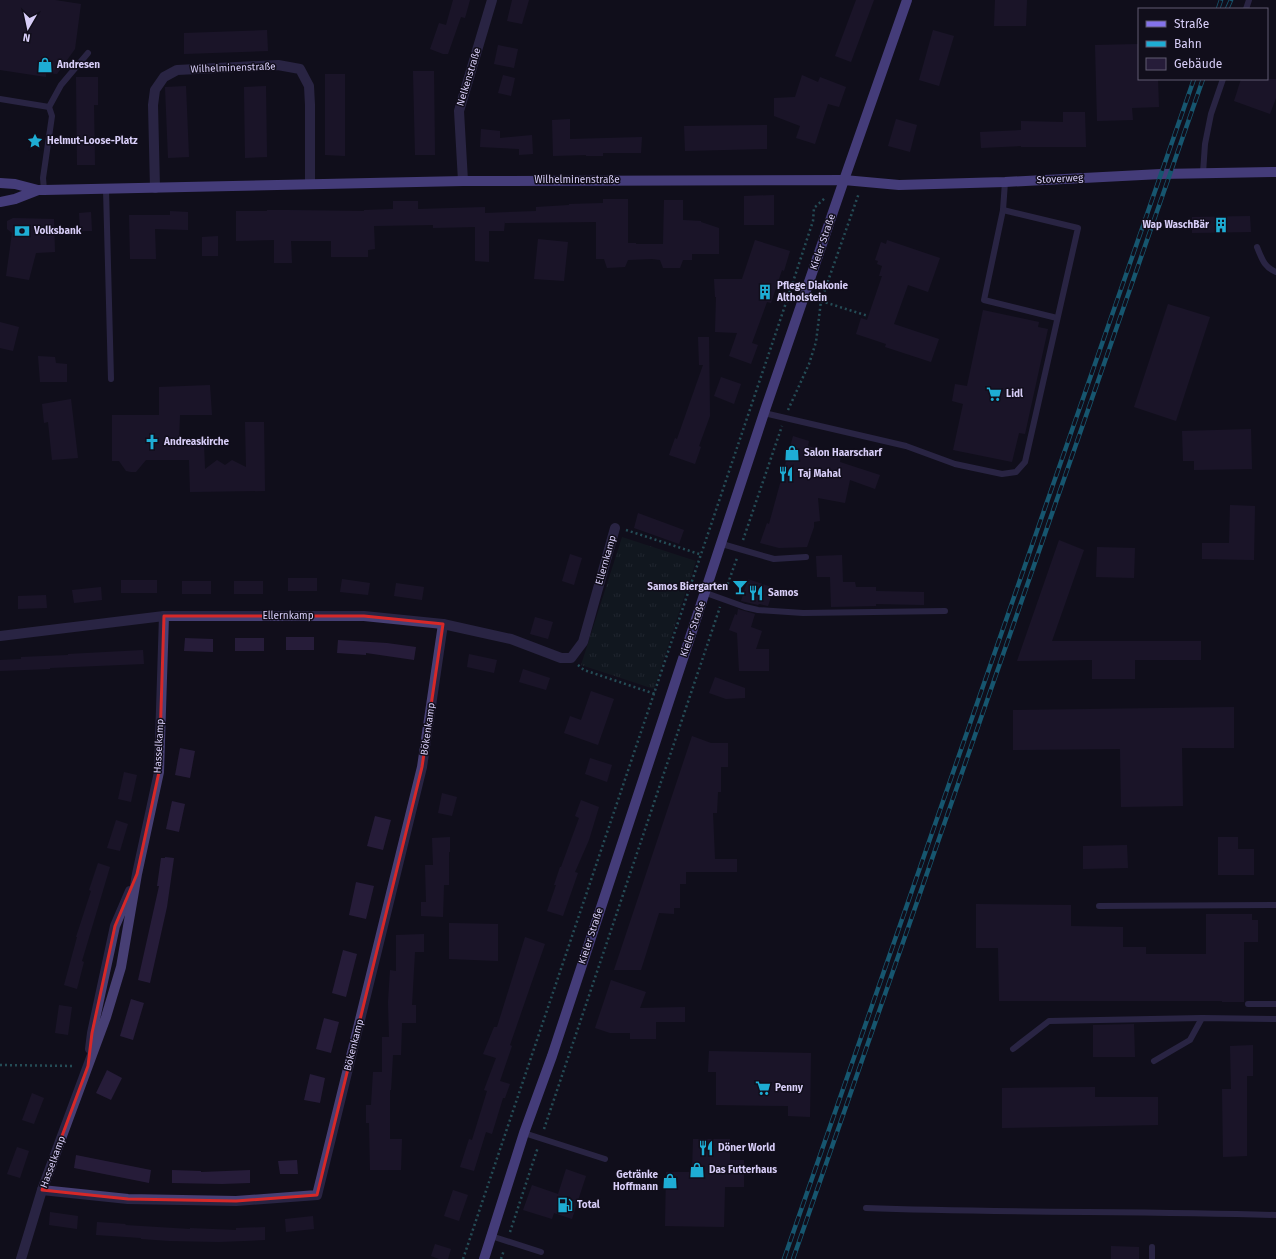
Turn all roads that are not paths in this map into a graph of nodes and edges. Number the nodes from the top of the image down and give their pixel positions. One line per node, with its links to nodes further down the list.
1 (492, 0): 10 (street, Nelkenstraße)
2 (907, 0): 9 (main road, Kieler Straße)
3 (88, 52): 6 (lane)
4 (1223, 80): 8 (lane)
5 (0, 99): 6 (lane)
6 (49, 107): 16 (lane)
7 (1276, 172): 8 (main road, Stoverweg)
8 (1203, 173): 11 (main road, Stoverweg)
9 (844, 180): 10 (main road, Wilhelminenstraße); 11 (main road, Stoverweg); 23 (main road, Kieler Straße)
10 (463, 181): 13 (main road, Wilhelminenstraße)
11 (1006, 182): 18 (lane)
12 (0, 183): 16 (main road, Wilhelminenstraße)
13 (310, 184): 14 (main road, Wilhelminenstraße); 14 (street, Wilhelminenstraße)
14 (155, 188): 15 (main road, Wilhelminenstraße)
15 (106, 189): 16 (main road, Wilhelminenstraße); 22 (lane)
16 (41, 190): 17 (main road, Wilhelminenstraße)
17 (0, 202)
18 (1004, 210): 21 (lane); 21 (lane)
19 (1258, 247): 20 (lane)
20 (1276, 272)
21 (1057, 318): 23 (lane)
22 (111, 379)
23 (764, 413): 25 (main road, Kieler Straße)
24 (615, 528): 30 (street, Ellernkamp)
25 (722, 544): 26 (lane); 27 (main road, Kieler Straße)
26 (806, 557)
27 (706, 593): 28 (lane); 42 (main road, Kieler Straße)
28 (945, 611)
29 (164, 616): 30 (street, Ellernkamp); 31 (street, Ellernkamp); 32 (street, Hasselkamp)
30 (443, 624): 44 (street, Bökenkamp)
31 (0, 636)
32 (137, 874): 41 (street, Hasselkamp); 41 (street, Hasselkamp)
33 (1276, 905): 34 (lane)
34 (1098, 906)
35 (1248, 1004): 36 (lane)
36 (1276, 1004)
37 (1202, 1018): 38 (lane); 39 (lane); 40 (lane)
38 (1276, 1018)
39 (1013, 1049)
40 (1154, 1061)
41 (88, 1066): 44 (street, Hasselkamp)
42 (524, 1133): 43 (lane); 47 (main road, Kieler Straße)
43 (605, 1159)
44 (42, 1190): 50 (street, Hasselkamp)
45 (866, 1208): 46 (lane)
46 (1276, 1215)
47 (491, 1236): 49 (lane); 51 (main road, Kieler Straße)
48 (1152, 1247): 52 (lane)
49 (541, 1252)
50 (21, 1259)
51 (484, 1259)
52 (1152, 1259)

